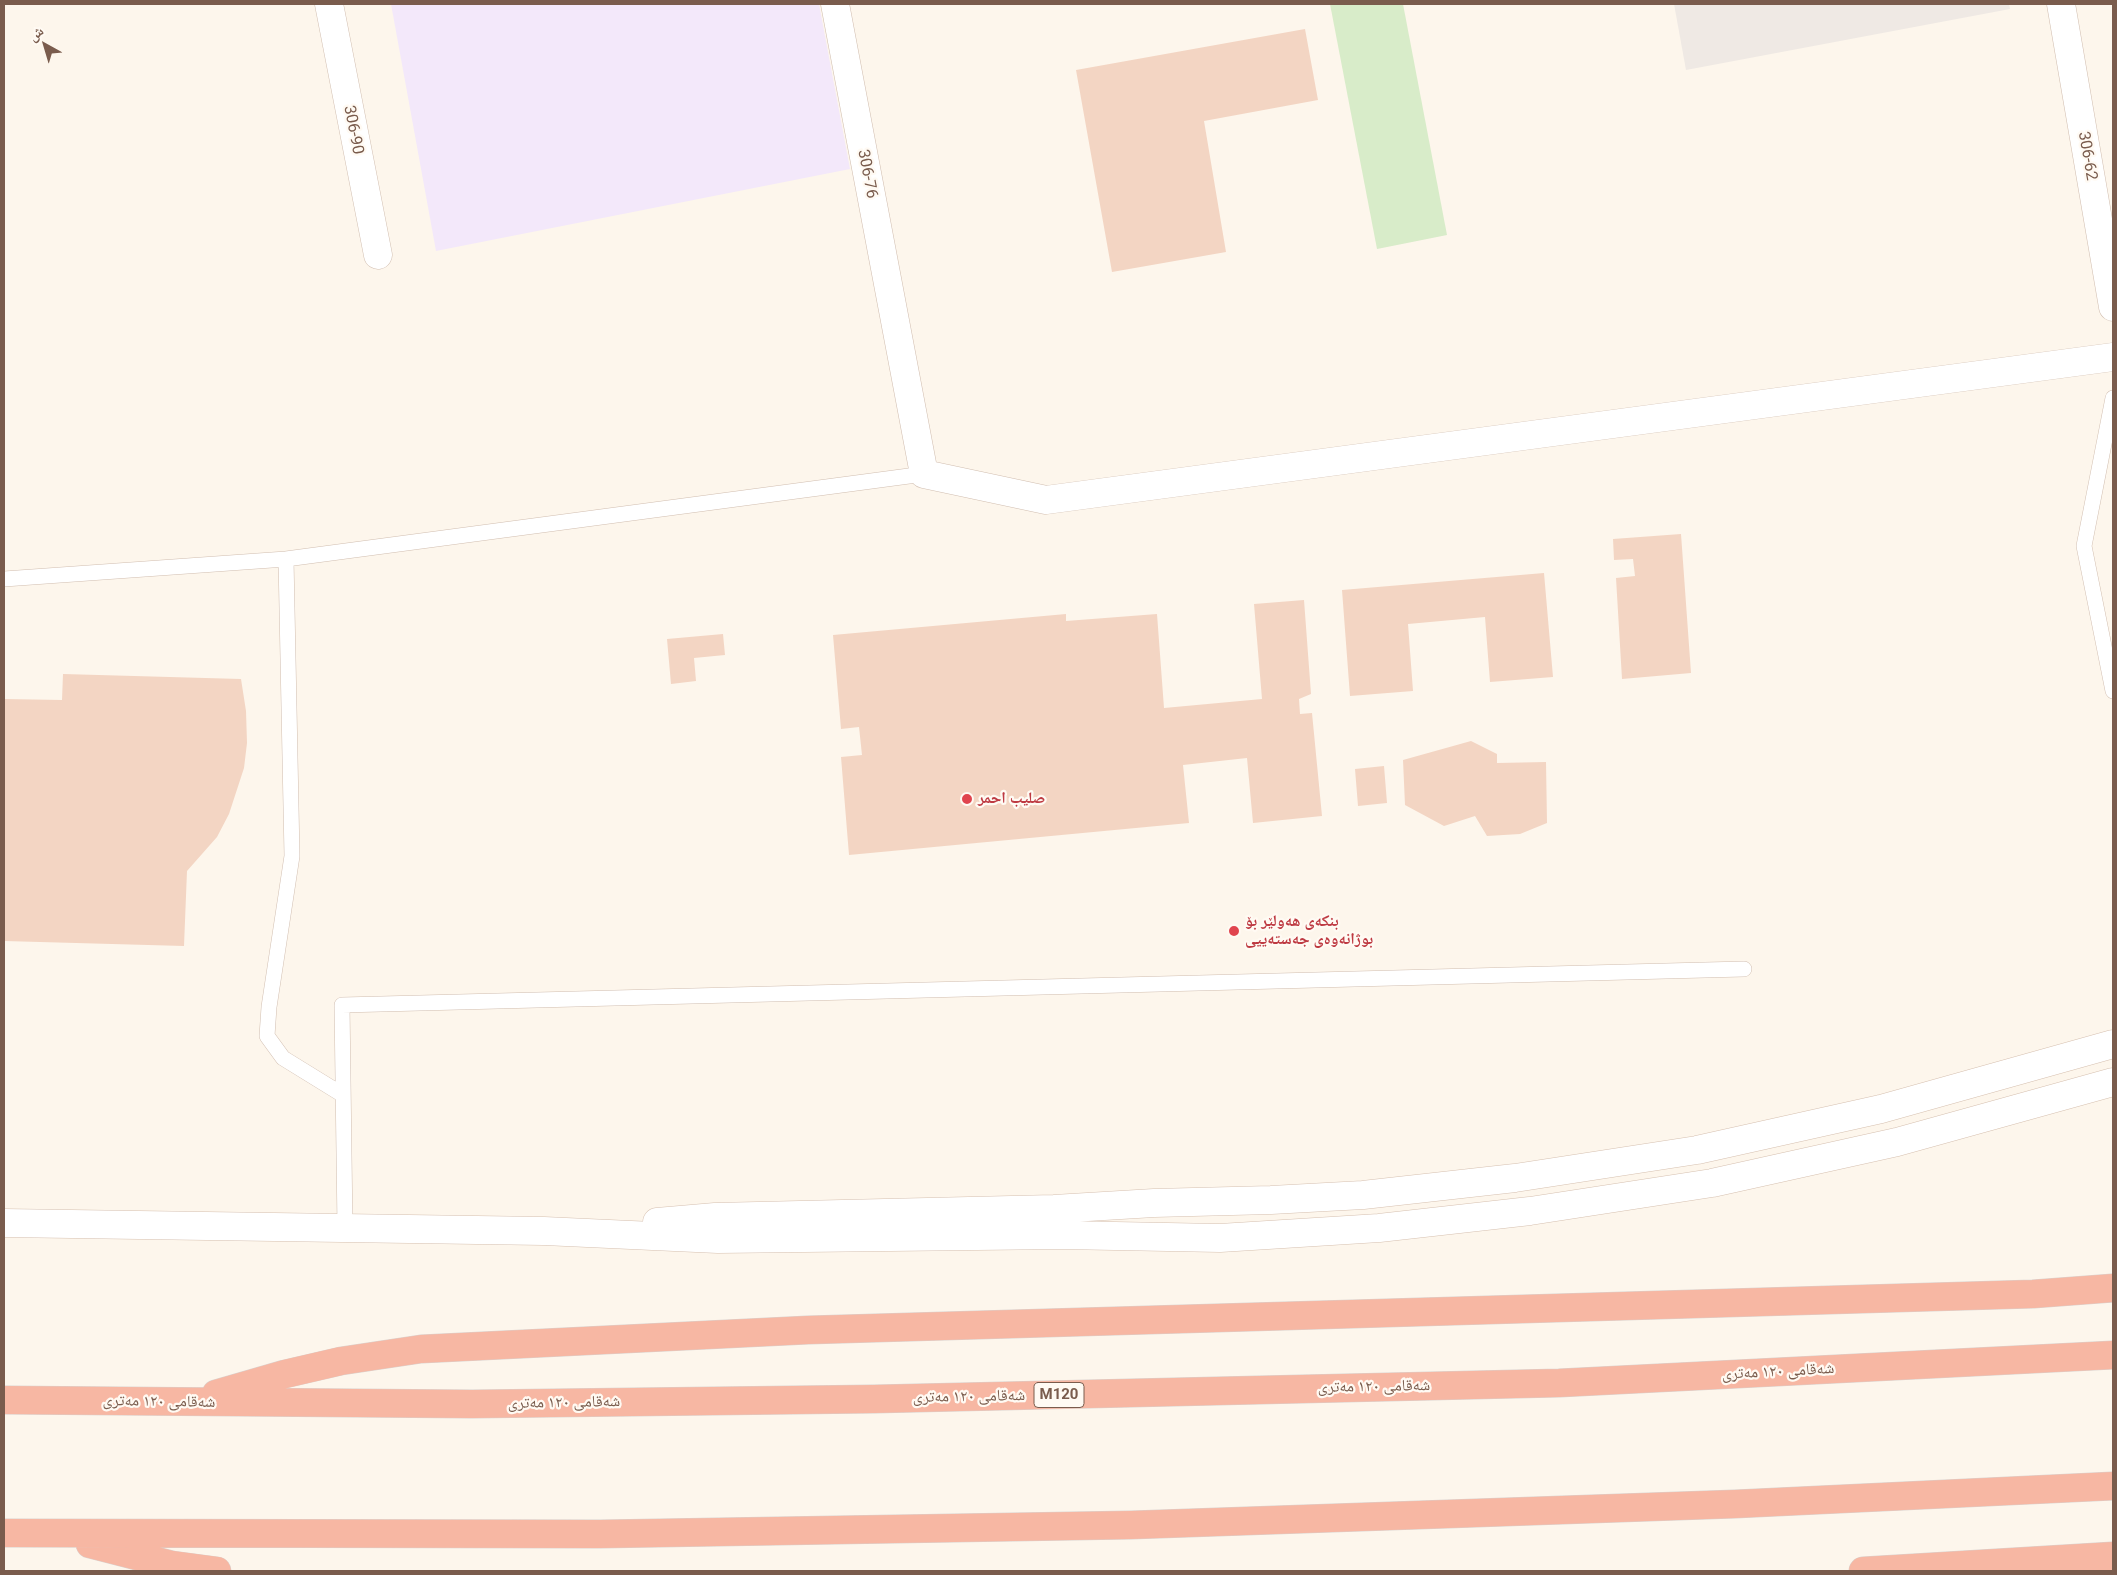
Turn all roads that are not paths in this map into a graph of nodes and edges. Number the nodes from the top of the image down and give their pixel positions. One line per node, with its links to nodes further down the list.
1 (329, 4): 4 (street, 306-90)
2 (835, 4): 8 (street, 306-76)
3 (2061, 4): 5 (street, 306-62)
4 (378, 255)
5 (2113, 307)
6 (2113, 357): 8 (street)
7 (2113, 398): 11 (lane)
8 (924, 474): 9 (lane)
9 (286, 560): 10 (lane); 15 (lane)
10 (4, 579)
11 (2113, 691)
12 (1744, 969): 15 (lane)
13 (2113, 1044): 18 (street)
14 (2113, 1082): 18 (street)
15 (343, 1095): 17 (lane)
16 (4, 1223): 17 (street)
17 (345, 1228): 18 (street)
18 (544, 1231)
19 (2113, 1288): 22 (highway)
20 (2113, 1354): 22 (highway, شەقامی ١٢٠ مەتری / M120)
21 (4, 1400): 22 (highway, شەقامی ١٢٠ مەتری / M120)
22 (188, 1402)
23 (2113, 1486): 25 (highway)
24 (4, 1533): 25 (highway)
25 (50, 1534): 27 (highway)
26 (2113, 1556): 28 (highway)
27 (217, 1571)
28 (1863, 1571)

